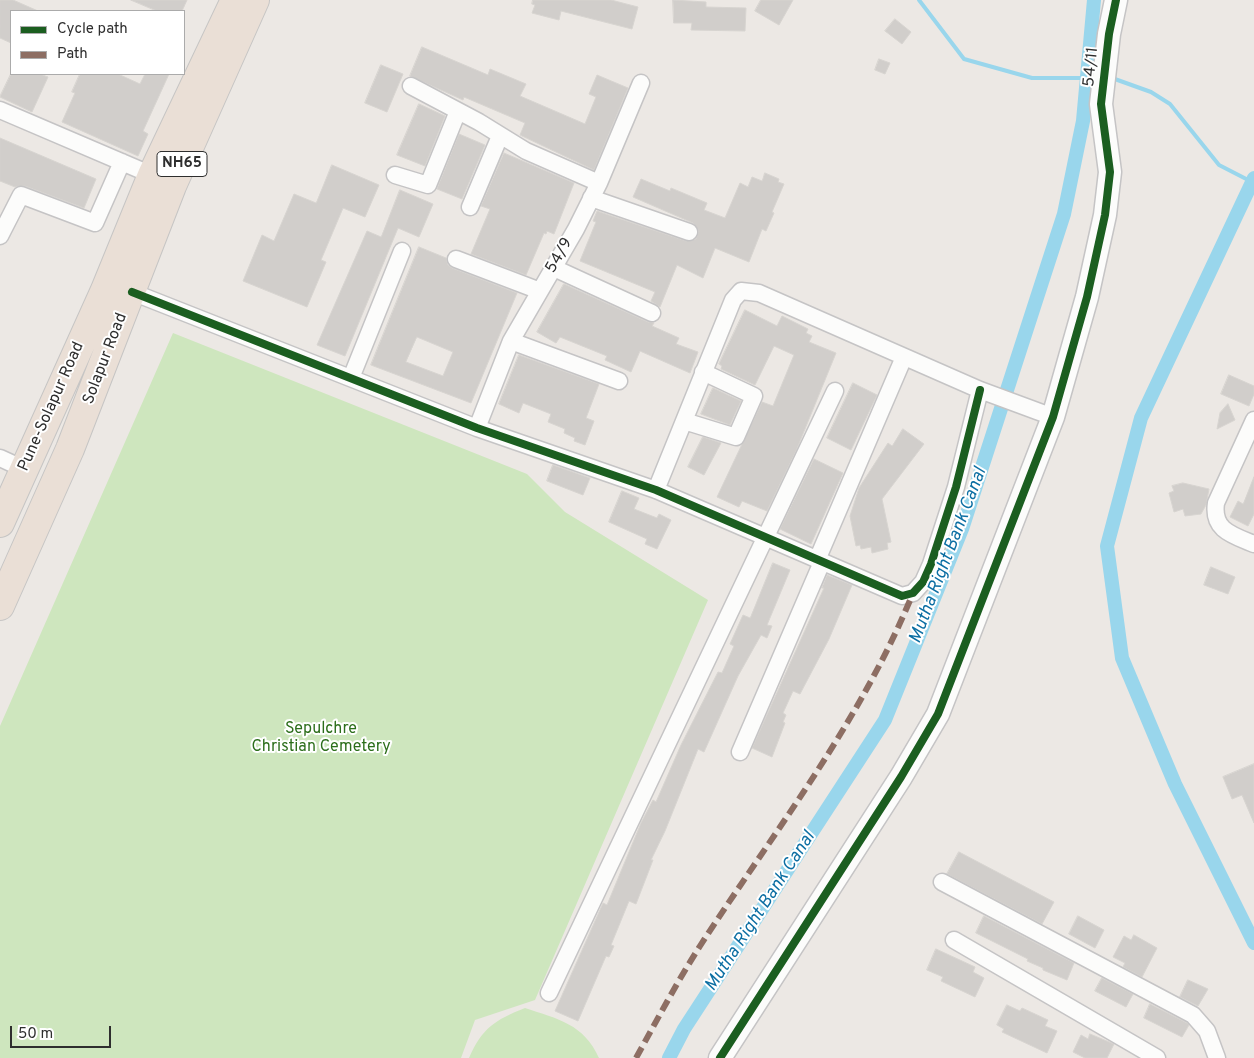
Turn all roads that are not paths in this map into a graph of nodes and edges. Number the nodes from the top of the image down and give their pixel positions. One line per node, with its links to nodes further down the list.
1 (235, 0): 10 (highway, Solapur Road / NH65)
2 (255, 0): 22 (highway, Solapur Road / NH65)
3 (1116, 0): 31 (street, 54/11)
4 (641, 83): 12 (street, 54/9)
5 (410, 86): 7 (street)
6 (0, 110): 9 (street)
7 (458, 111): 8 (street); 11 (street)
8 (500, 136): 12 (street); 14 (street)
9 (122, 162): 10 (street); 16 (street)
10 (152, 175): 20 (highway, Solapur Road / NH65)
11 (395, 175)
12 (598, 183): 13 (street, 54/9)
13 (591, 198): 15 (street); 19 (street, 54/9)
14 (470, 207)
15 (688, 232)
16 (0, 236)
17 (402, 251): 27 (street)
18 (456, 259): 21 (street)
19 (554, 268): 21 (street, 54/9); 23 (street)
20 (105, 290): 35 (highway, Pune-Solapur Road / NH65)
21 (540, 291): 24 (street, 54/9)
22 (132, 292): 27 (street); 41 (highway, Solapur Road / NH65)
23 (652, 313)
24 (511, 341): 28 (street); 34 (street, 54/9)
25 (904, 357): 26 (street); 30 (street); 40 (street)
26 (703, 372): 33 (street); 33 (street)
27 (351, 378): 34 (street)
28 (619, 381)
29 (835, 391): 38 (street)
30 (986, 392): 31 (street); 40 (street)
31 (1044, 414): 46 (street, 54/11)
32 (1254, 420): 39 (street)
33 (684, 421): 36 (street)
34 (477, 428): 36 (street)
35 (12, 463): 37 (highway, Pune-Solapur Road / NH65)
36 (656, 490): 38 (street)
37 (0, 523)
38 (766, 536): 40 (street); 45 (street)
39 (1254, 544)
40 (820, 561): 42 (street)
41 (0, 606)
42 (740, 752)
43 (942, 882): 48 (street)
44 (954, 940): 47 (street)
45 (549, 993)
46 (720, 1058)
47 (1157, 1058)
48 (1217, 1058)

